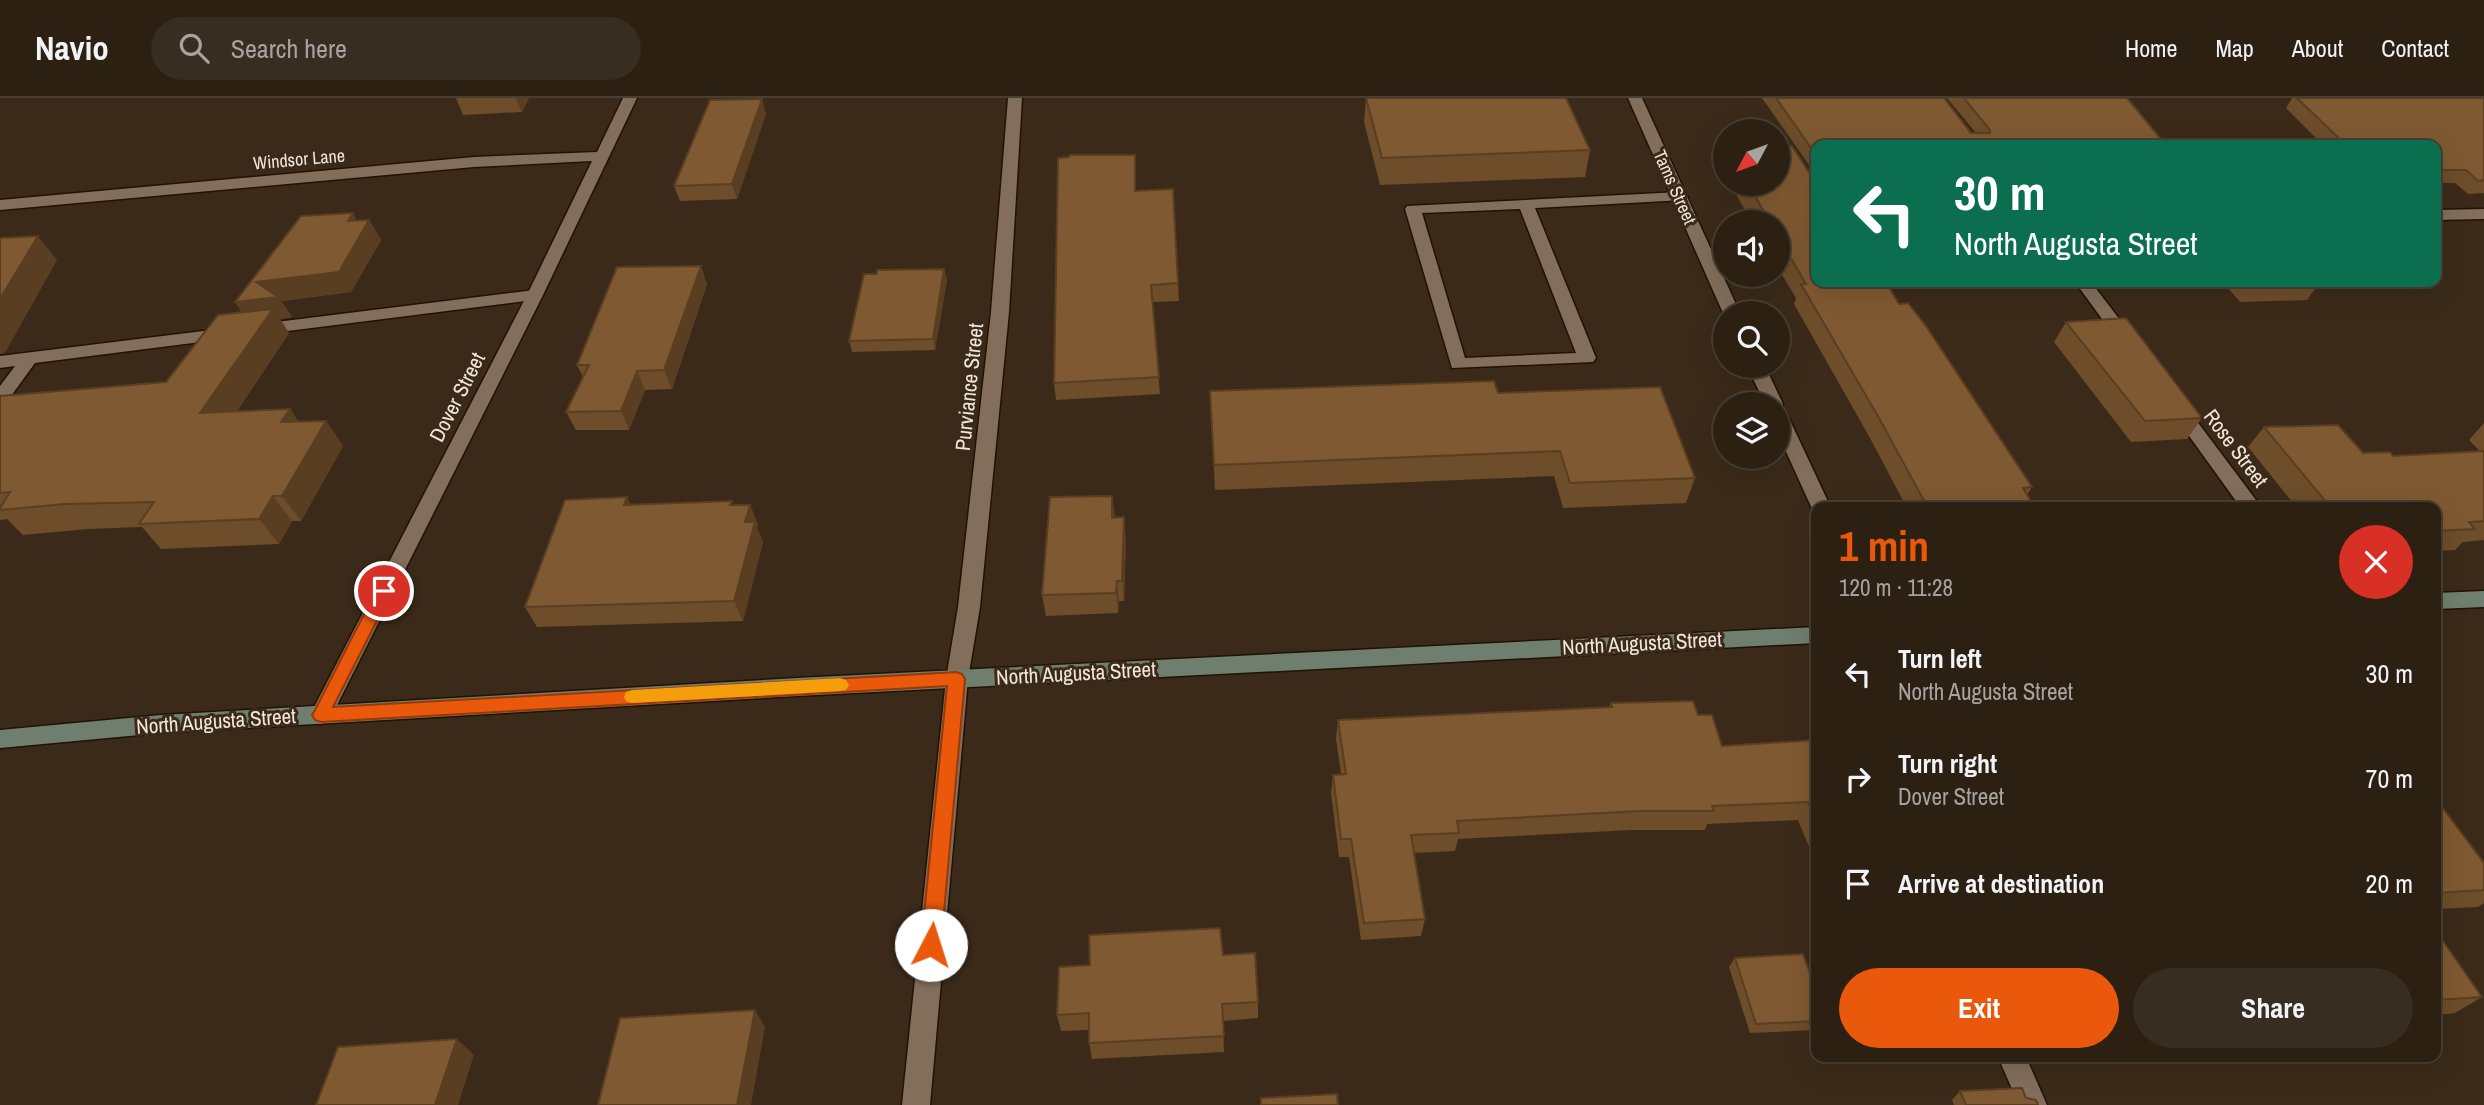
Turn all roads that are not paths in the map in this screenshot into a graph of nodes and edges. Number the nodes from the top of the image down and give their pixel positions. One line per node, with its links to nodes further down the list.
1 (630, 98): 4 (street, Dover Street)
2 (1015, 98): 24 (street, Purviance Street)
3 (1635, 98): 5 (street, Tams Street)
4 (602, 156): 7 (street, Windsor Lane); 11 (street, Dover Street)
5 (1680, 197): 6 (street); 12 (street, Tams Street)
6 (1526, 204): 6 (street)
7 (0, 205)
8 (2484, 214): 9 (street)
9 (2441, 215)
10 (2087, 287): 13 (street)
11 (535, 295): 14 (street); 25 (street, Dover Street)
12 (1727, 301)
13 (2139, 357)
14 (29, 359): 15 (street); 17 (street)
15 (0, 362)
16 (2163, 389): 20 (street, Rose Street)
17 (0, 399)
18 (1790, 440): 19 (street)
19 (1818, 502)
20 (2248, 502)
21 (2484, 599): 22 (main road)
22 (2441, 601)
23 (1811, 635): 24 (main road, North Augusta Street)
24 (957, 679): 25 (main road, North Augusta Street); 28 (street, Purviance Street)
25 (321, 715): 26 (main road, North Augusta Street)
26 (0, 739)
27 (2014, 1062): 29 (street)
28 (916, 1105)
29 (2033, 1105)

